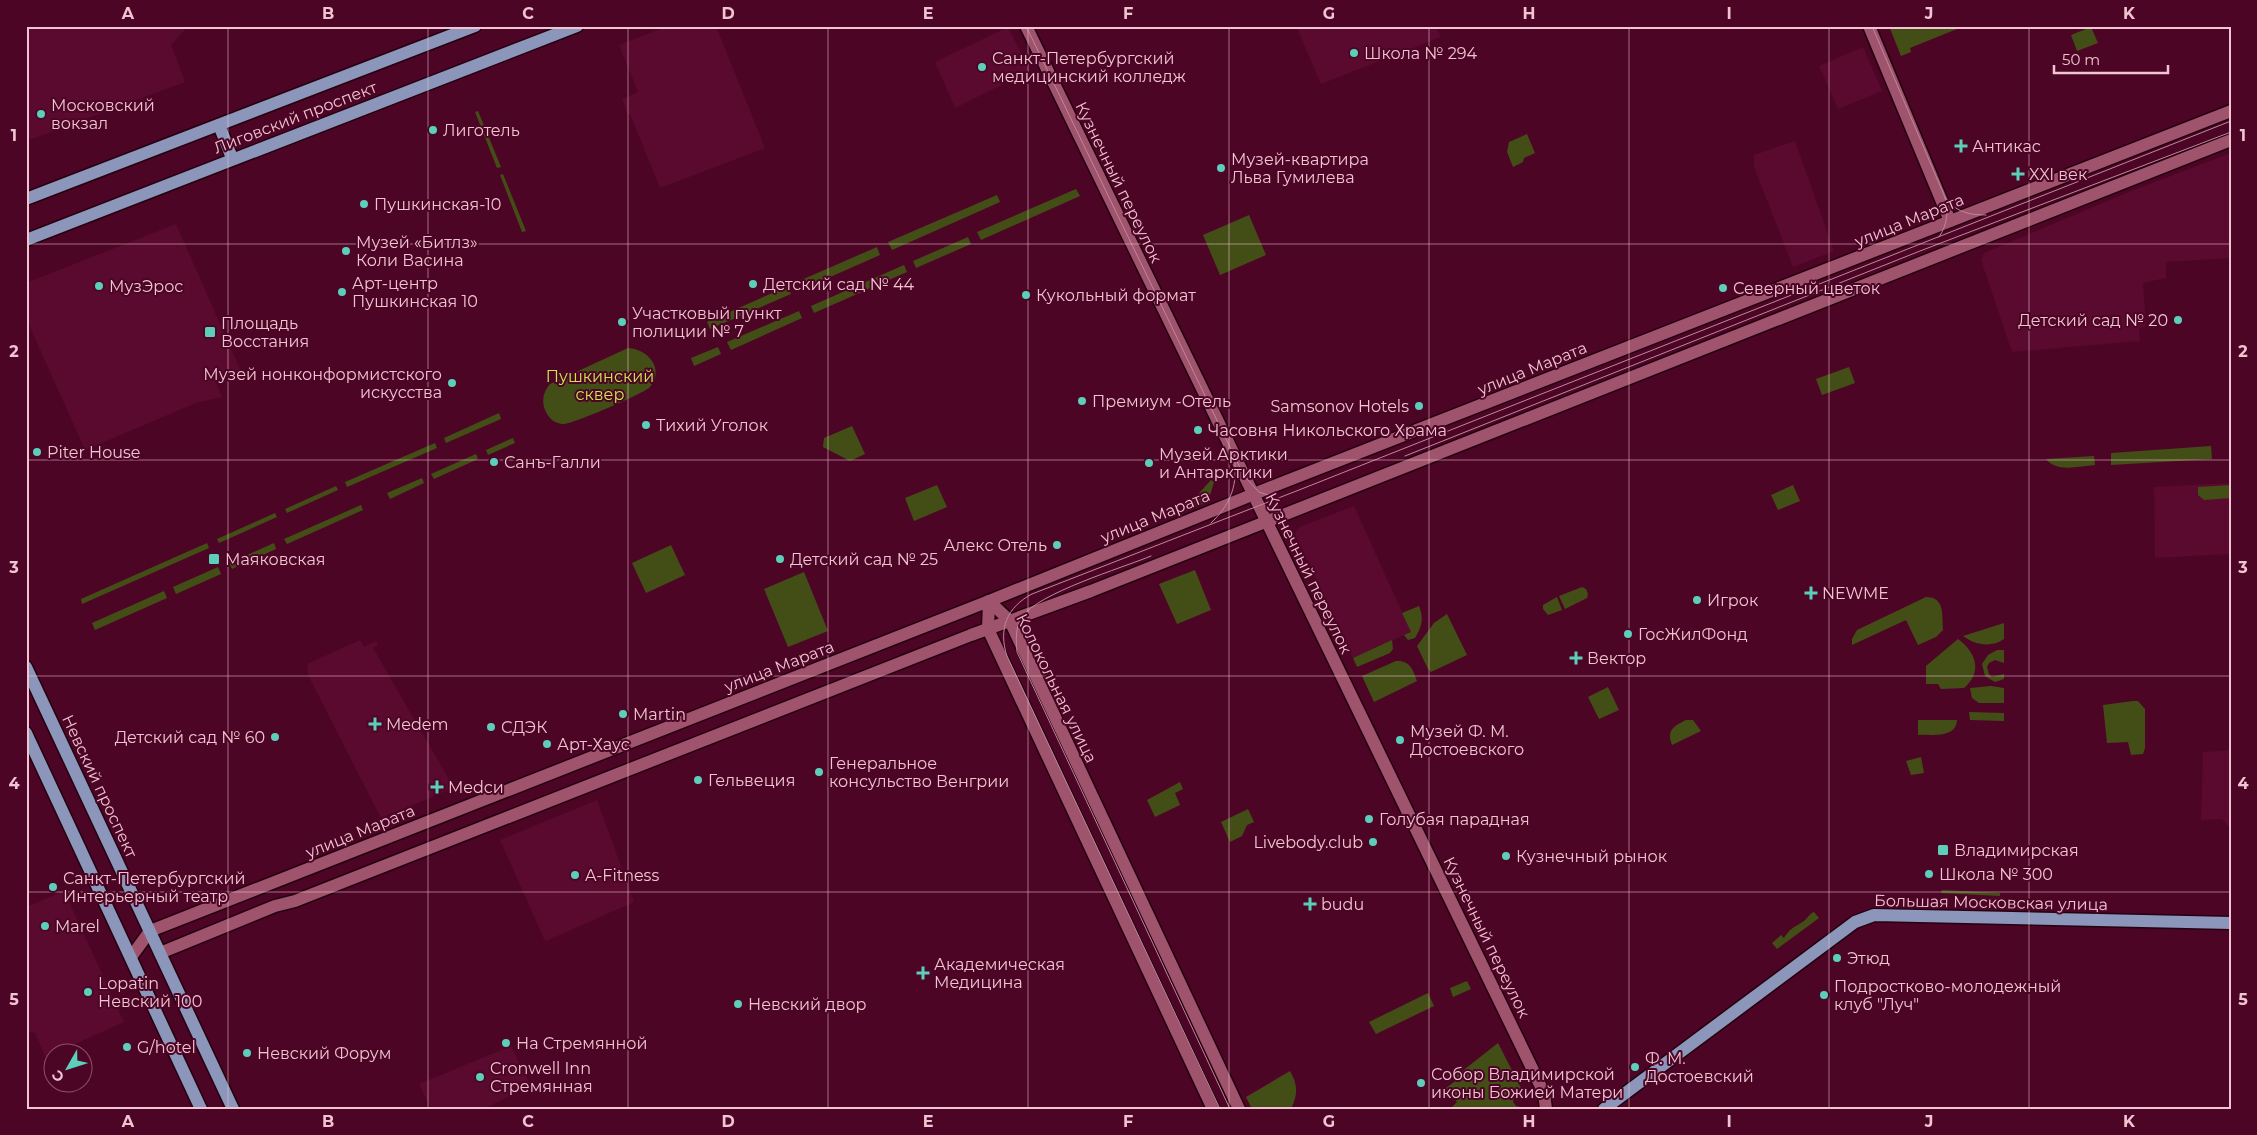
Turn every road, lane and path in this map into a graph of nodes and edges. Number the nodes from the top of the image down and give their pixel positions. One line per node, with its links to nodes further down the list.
1 (475, 26): 6 (main road, Лиговский проспект)
2 (577, 26): 8 (main road, Лиговский проспект)
3 (1026, 26): 12 (street, Кузнечный переулок)
4 (1869, 26): 10 (street)
5 (2231, 111): 10 (street, улица Марата)
6 (219, 125): 8 (main road); 9 (main road, Лиговский проспект)
7 (2231, 140): 13 (street)
8 (232, 158): 11 (main road, Лиговский проспект)
9 (26, 199)
10 (1950, 221): 12 (street, улица Марата)
11 (26, 240)
12 (1253, 495): 13 (street, Кузнечный переулок); 14 (street, улица Марата)
13 (1266, 521): 15 (street); 27 (street, Кузнечный переулок)
14 (988, 601): 15 (street, Колокольная улица); 16 (street, Колокольная улица); 20 (street, улица Марата)
15 (1010, 621): 16 (street); 26 (street, Колокольная улица)
16 (988, 630): 21 (street); 25 (street, Колокольная улица)
17 (26, 667): 20 (main road, Невский проспект)
18 (26, 733): 22 (main road)
19 (2231, 924): 28 (main road, Большая Московская улица)
20 (150, 931): 21 (main road, Невский проспект); 22 (street)
21 (160, 953): 24 (main road, Невский проспект)
22 (131, 957): 23 (main road)
23 (201, 1109)
24 (233, 1109)
25 (1213, 1109)
26 (1239, 1109)
27 (1546, 1109)
28 (1604, 1109)

